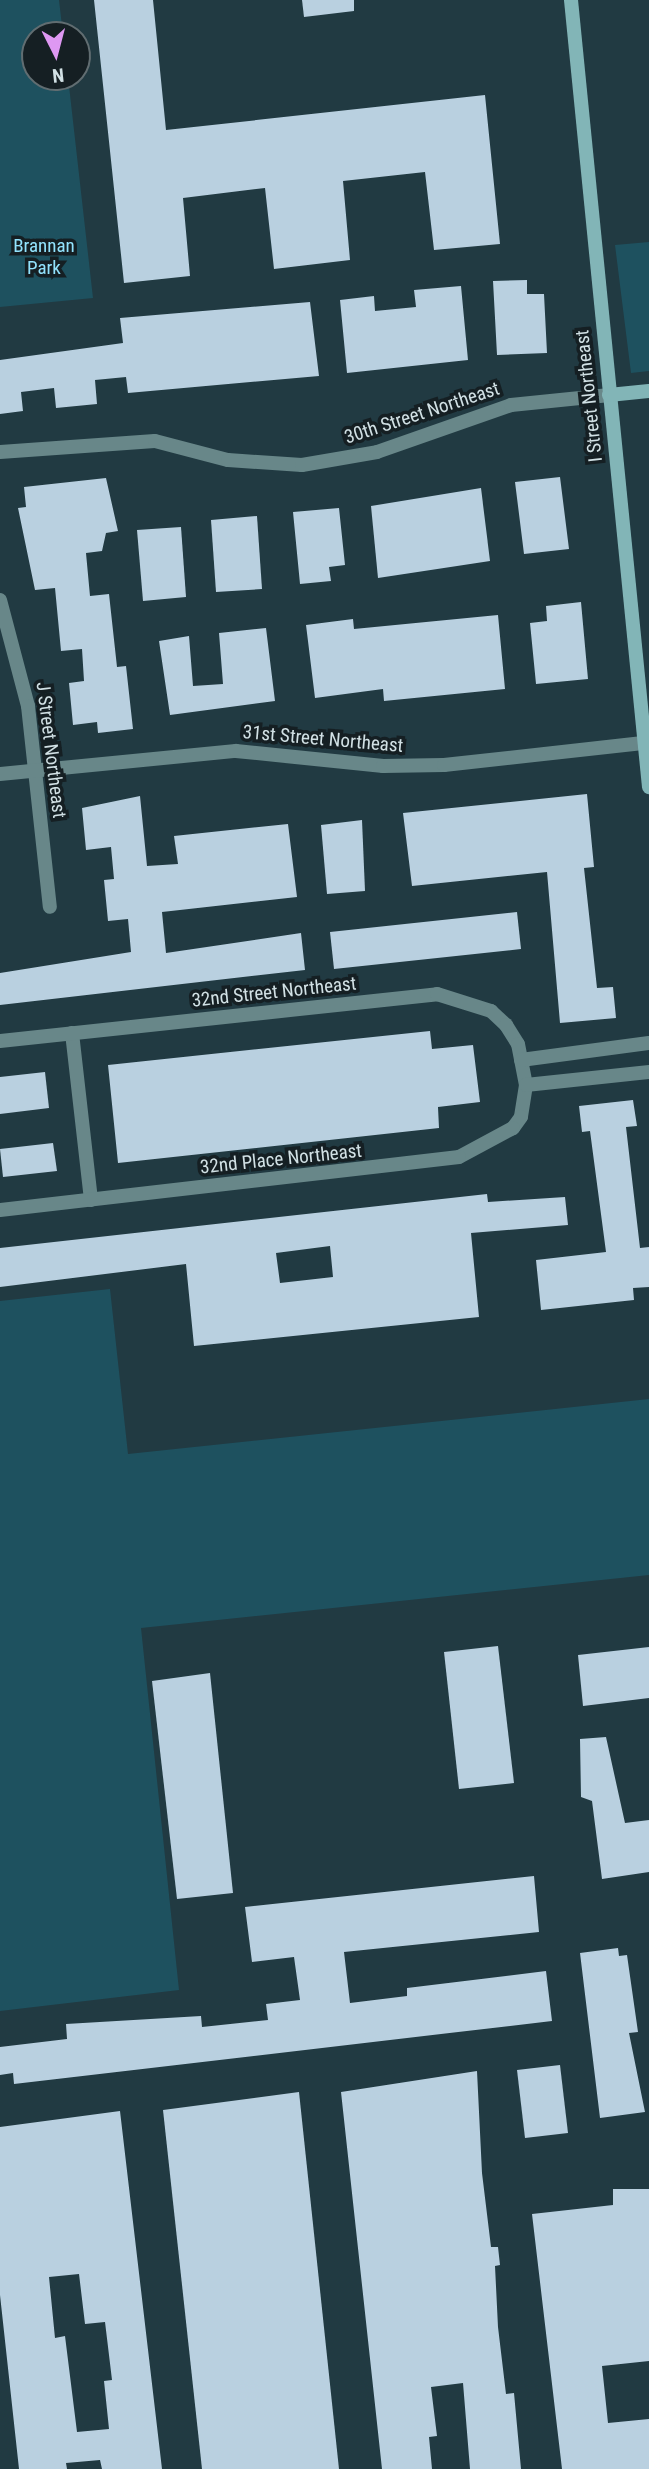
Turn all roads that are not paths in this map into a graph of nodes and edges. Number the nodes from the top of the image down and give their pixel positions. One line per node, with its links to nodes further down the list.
1 (570, 0): 3 (street, I Street Northeast)
2 (649, 391): 3 (street, 30th Street Northeast)
3 (609, 395): 4 (street, 30th Street Northeast); 6 (street, I Street Northeast)
4 (0, 452)
5 (0, 600): 7 (street, J Street Northeast)
6 (643, 743): 7 (street, 31st Street Northeast); 9 (street, I Street Northeast)
7 (36, 770): 8 (street, 31st Street Northeast); 10 (street, J Street Northeast)
8 (0, 774)
9 (649, 787)
10 (50, 907)
11 (72, 1033): 12 (street, 32nd Street Northeast); 14 (street, 32nd Street Northeast); 17 (street)
12 (0, 1041)
13 (649, 1043): 14 (street)
14 (521, 1060): 16 (street, 32nd Street Northeast)
15 (649, 1072): 16 (street)
16 (526, 1085): 17 (street, 32nd Place Northeast)
17 (91, 1200): 18 (street, 32nd Place Northeast)
18 (0, 1210)

